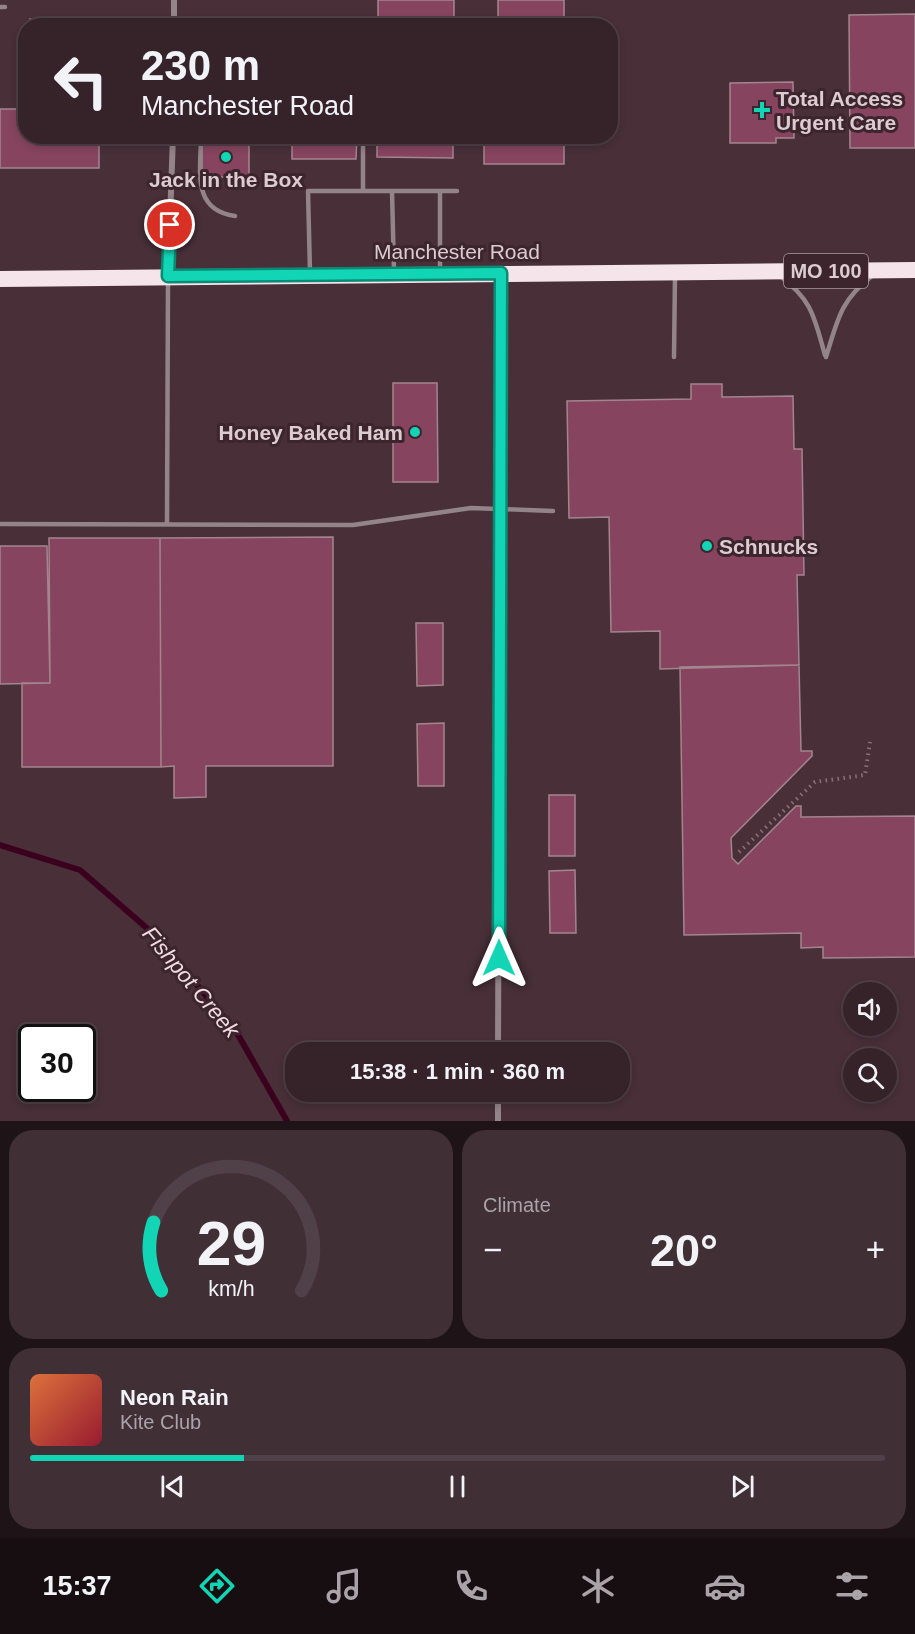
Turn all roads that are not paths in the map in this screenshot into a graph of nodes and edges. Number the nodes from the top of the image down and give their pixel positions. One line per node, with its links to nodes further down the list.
1 (174, 0): 2 (street)
2 (174, 18)
3 (173, 144): 19 (street)
4 (201, 144): 10 (lane)
5 (363, 144): 6 (lane)
6 (363, 191): 7 (lane); 18 (lane)
7 (392, 191): 8 (lane); 16 (lane)
8 (440, 191): 9 (lane); 17 (lane)
9 (457, 191)
10 (234, 216)
11 (915, 270): 13 (highway, Manchester Road / MO 100)
12 (774, 271): 13 (highway, Manchester Road / MO 100); 13 (lane); 14 (highway, Manchester Road / MO 100)
13 (879, 271)
14 (675, 272): 15 (highway, Manchester Road / MO 100); 21 (lane)
15 (501, 273): 17 (highway, Manchester Road / MO 100); 22 (street)
16 (394, 274): 17 (highway, Manchester Road / MO 100); 18 (highway, Manchester Road / MO 100)
17 (440, 274)
18 (310, 275): 19 (highway, Manchester Road / MO 100)
19 (168, 276): 20 (highway, Manchester Road / MO 100); 25 (lane)
20 (0, 279)
21 (674, 357)
22 (500, 509): 23 (lane); 25 (lane); 26 (street)
23 (553, 511)
24 (0, 524): 25 (lane)
25 (167, 525)
26 (498, 1042)
27 (498, 1102): 28 (street)
28 (498, 1121)

